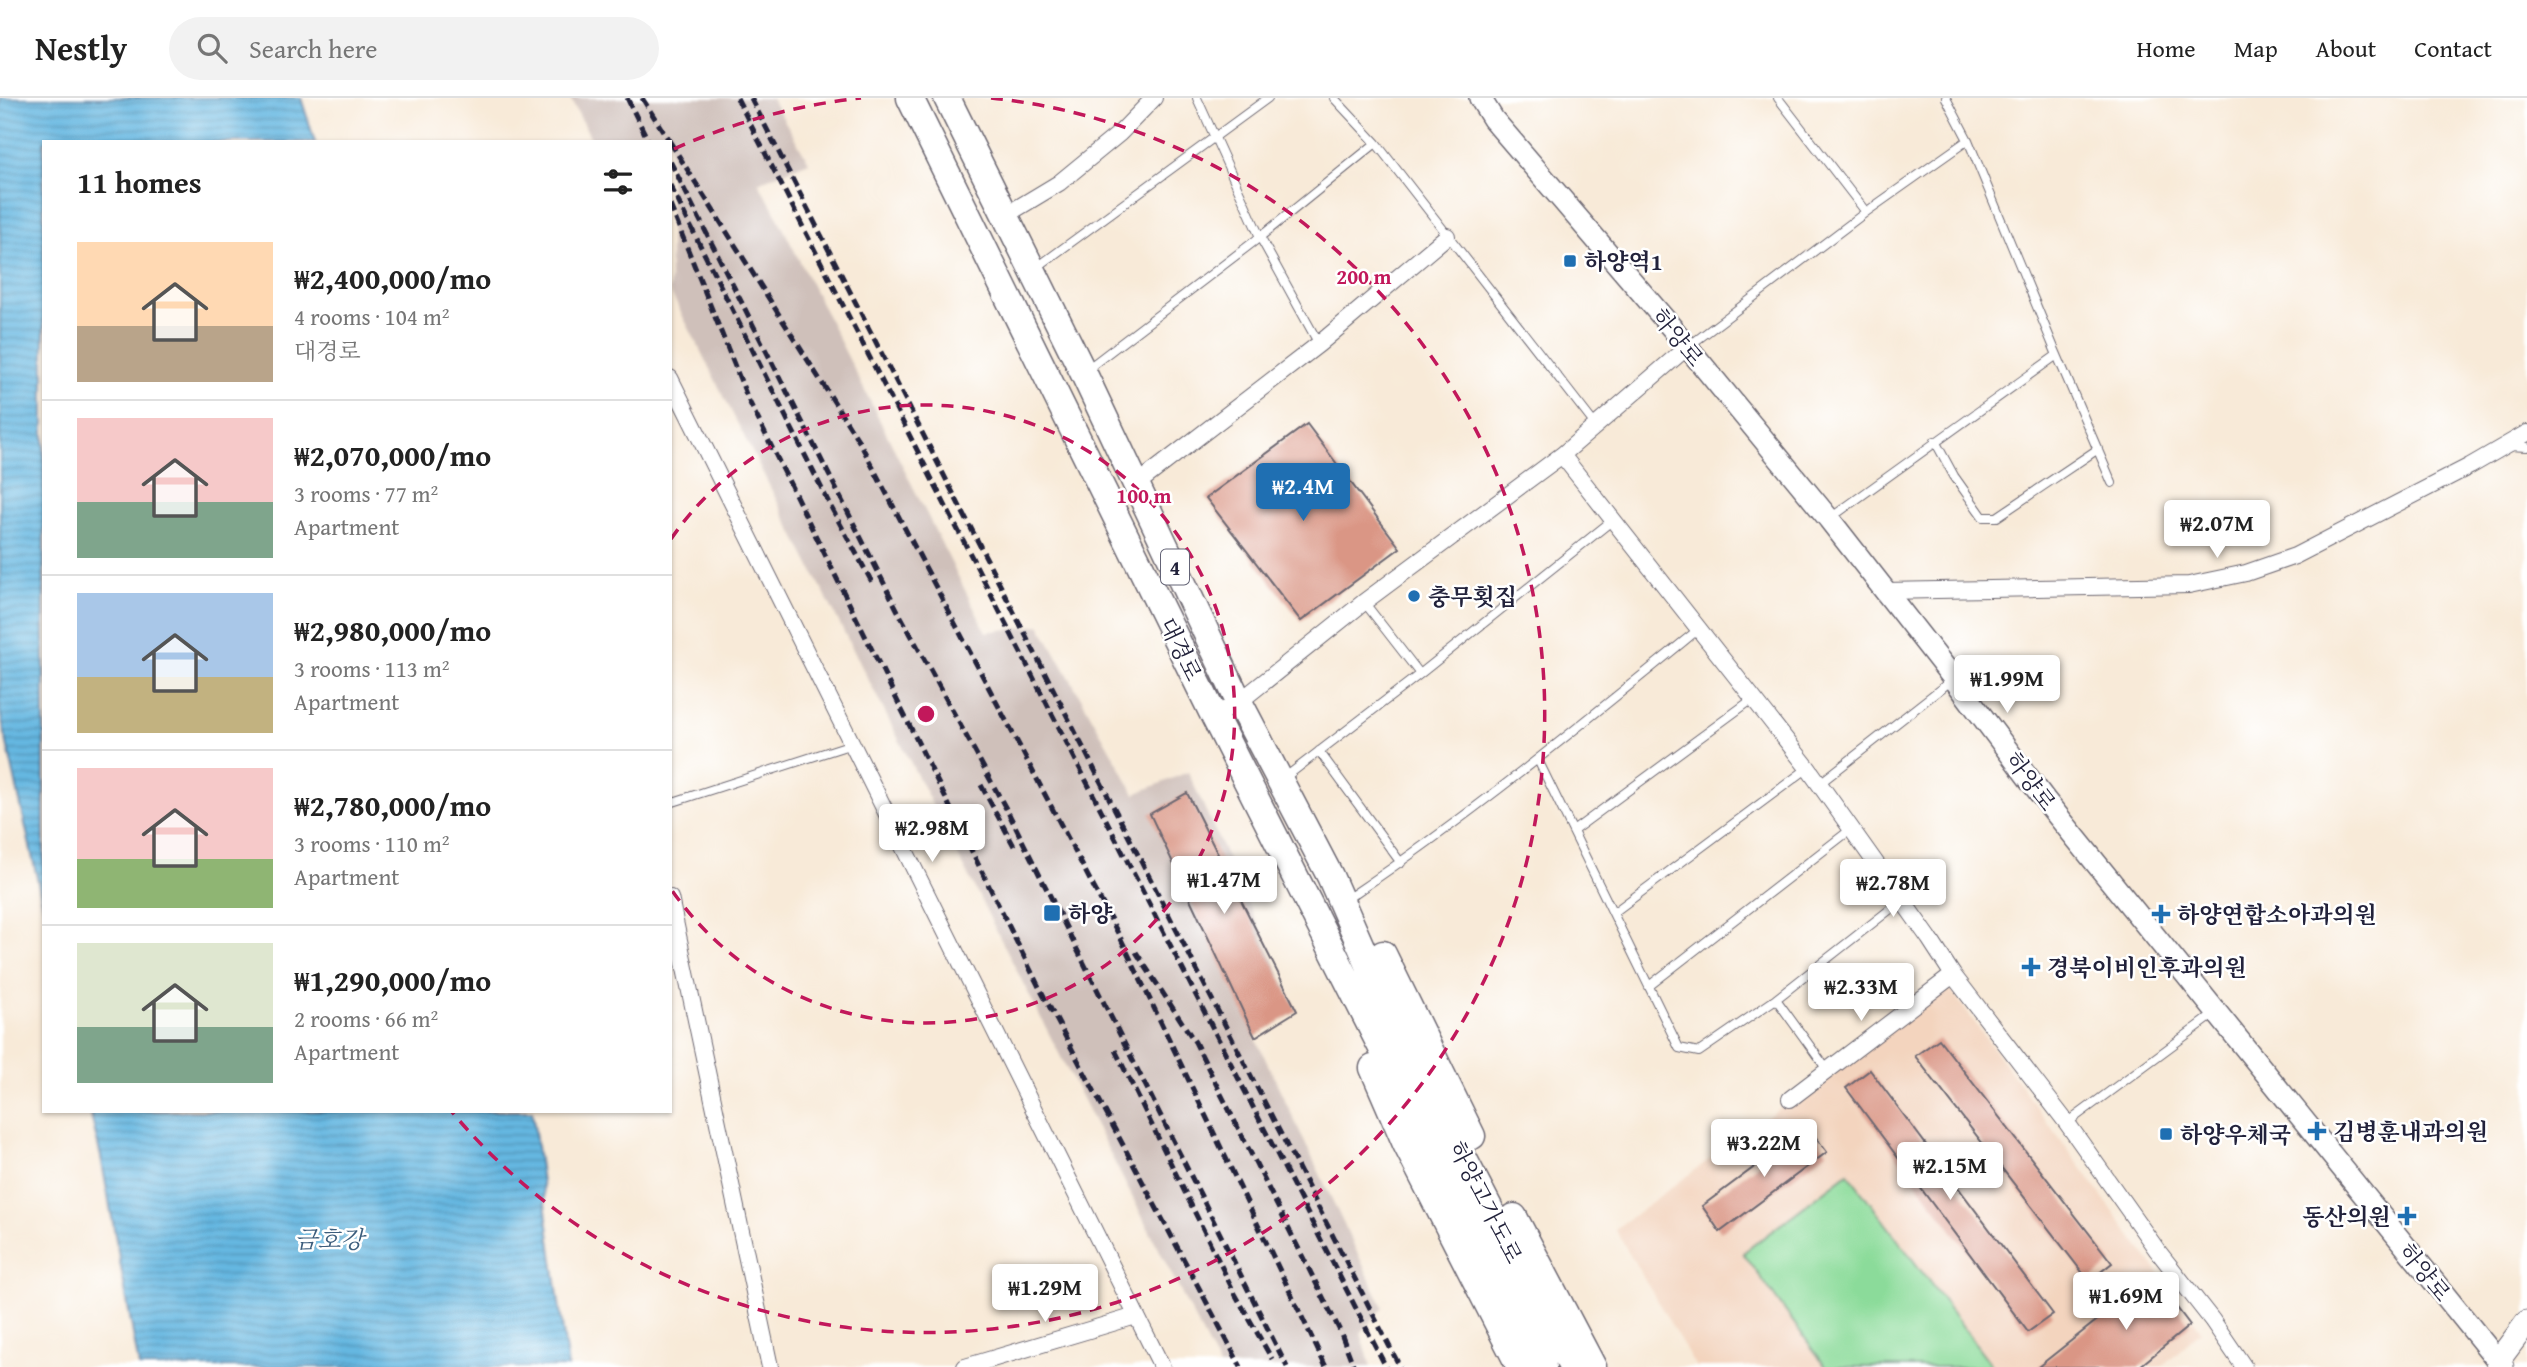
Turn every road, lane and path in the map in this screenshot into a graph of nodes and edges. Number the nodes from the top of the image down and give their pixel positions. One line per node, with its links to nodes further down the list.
1 (911, 98): 41 (main road, 대경로 / 4)
2 (947, 98): 14 (main road, 대경로 / 4)
3 (1154, 98): 14 (street)
4 (1196, 98): 10 (lane)
5 (1268, 98): 10 (lane)
6 (1334, 98): 12 (lane)
7 (1480, 98): 19 (street, 하양로)
8 (1777, 98): 13 (lane)
9 (1946, 98): 11 (lane)
10 (1215, 137): 16 (lane); 17 (lane)
11 (1968, 140): 13 (lane); 20 (lane)
12 (1376, 143): 15 (lane); 16 (lane)
13 (1866, 212): 19 (lane)
14 (1006, 215): 17 (main road, 대경로 / 4)
15 (1447, 236): 18 (street); 23 (lane)
16 (1260, 237): 18 (lane); 21 (lane)
17 (1031, 271): 21 (main road, 대경로 / 4)
18 (1318, 344): 31 (street)
19 (1686, 348): 23 (street); 33 (street, 하양로)
20 (2057, 355): 25 (lane); 28 (lane)
21 (1083, 372): 31 (main road, 대경로 / 4)
22 (672, 381): 42 (street)
23 (1596, 426): 29 (street)
24 (2527, 433): 26 (street)
25 (1935, 441): 28 (lane); 33 (lane)
26 (2505, 446): 27 (lane); 34 (street)
27 (2527, 447)
28 (2098, 449): 30 (lane)
29 (1562, 456): 32 (street); 35 (street)
30 (2112, 483)
31 (1137, 484): 40 (main road, 대경로 / 4)
32 (1614, 519): 36 (street); 37 (lane)
33 (1829, 519): 34 (street, 하양로)
34 (1885, 591): 38 (street, 하양로)
35 (1364, 602): 37 (lane); 40 (street)
36 (1700, 628): 39 (street); 44 (lane)
37 (1420, 674): 43 (lane)
38 (1954, 679): 47 (lane); 61 (street, 하양로)
39 (1754, 698): 45 (street); 50 (lane)
40 (1239, 702): 41 (street); 46 (main road, 대경로 / 4)
41 (1214, 716): 57 (main road, 대경로 / 4)
42 (852, 744): 48 (lane); 66 (street)
43 (1318, 751): 46 (lane); 51 (lane)
44 (1538, 760): 50 (lane); 51 (lane)
45 (1808, 768): 47 (street); 56 (lane)
46 (1281, 781): 52 (main road, 대경로 / 4)
47 (1818, 785): 49 (street)
48 (672, 802)
49 (1850, 830): 54 (street); 59 (lane)
50 (1573, 831): 56 (lane)
51 (1401, 863): 53 (lane)
52 (1330, 876): 53 (main road); 62 (main road, 대경로 / 4)
53 (1351, 896): 75 (main road)
54 (1902, 900): 58 (street); 60 (lane)
55 (672, 907): 69 (street)
56 (1612, 912): 59 (lane)
57 (1340, 967): 62 (main road, 대경로 / 4); 72 (main road)
58 (1953, 975): 63 (street); 65 (street)
59 (1649, 986): 60 (lane)
60 (1776, 999): 63 (lane)
61 (2216, 1013): 65 (lane); 68 (street, 하양로)
62 (1391, 1043): 73 (main road, 하양고가도로); 74 (main road, 하양고가도로)
63 (1828, 1071): 64 (street)
64 (1790, 1099)
65 (2067, 1123): 76 (street)
66 (1136, 1316): 70 (street); 71 (street)
67 (2527, 1322): 68 (main road)
68 (2500, 1364)
69 (770, 1367)
70 (965, 1367)
71 (1162, 1367)
72 (1520, 1367)
73 (1544, 1367)
74 (1572, 1367)
75 (1593, 1367)
76 (2244, 1367)

